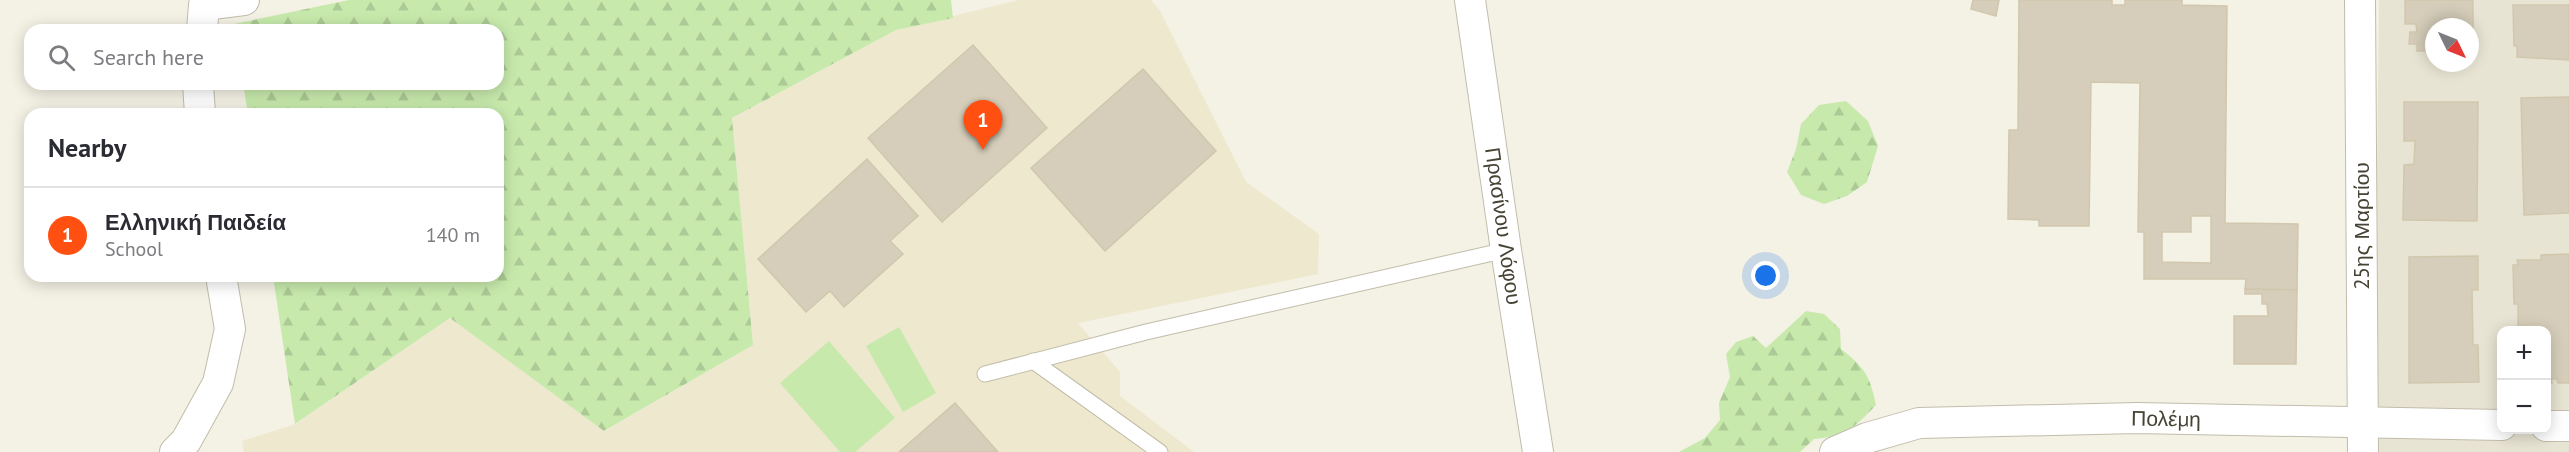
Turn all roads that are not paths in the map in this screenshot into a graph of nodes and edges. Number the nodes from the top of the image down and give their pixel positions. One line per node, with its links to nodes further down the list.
1 (244, 0): 4 (street)
2 (1470, 0): 7 (street, Πρασίνου Λόφου)
3 (2360, 0): 14 (street, 25ης Μαρτίου)
4 (203, 12)
5 (198, 90): 6 (street)
6 (200, 108)
7 (1506, 250): 9 (lane); 17 (street, Πρασίνου Λόφου)
8 (222, 282): 15 (street)
9 (1033, 362): 10 (lane); 16 (lane)
10 (985, 374)
11 (2497, 425): 14 (street, Πολέμη)
12 (2551, 426): 13 (street)
13 (2569, 426)
14 (2363, 438): 18 (street, Πολέμη)
15 (175, 452)
16 (1160, 452)
17 (1538, 452)
18 (1835, 452)

